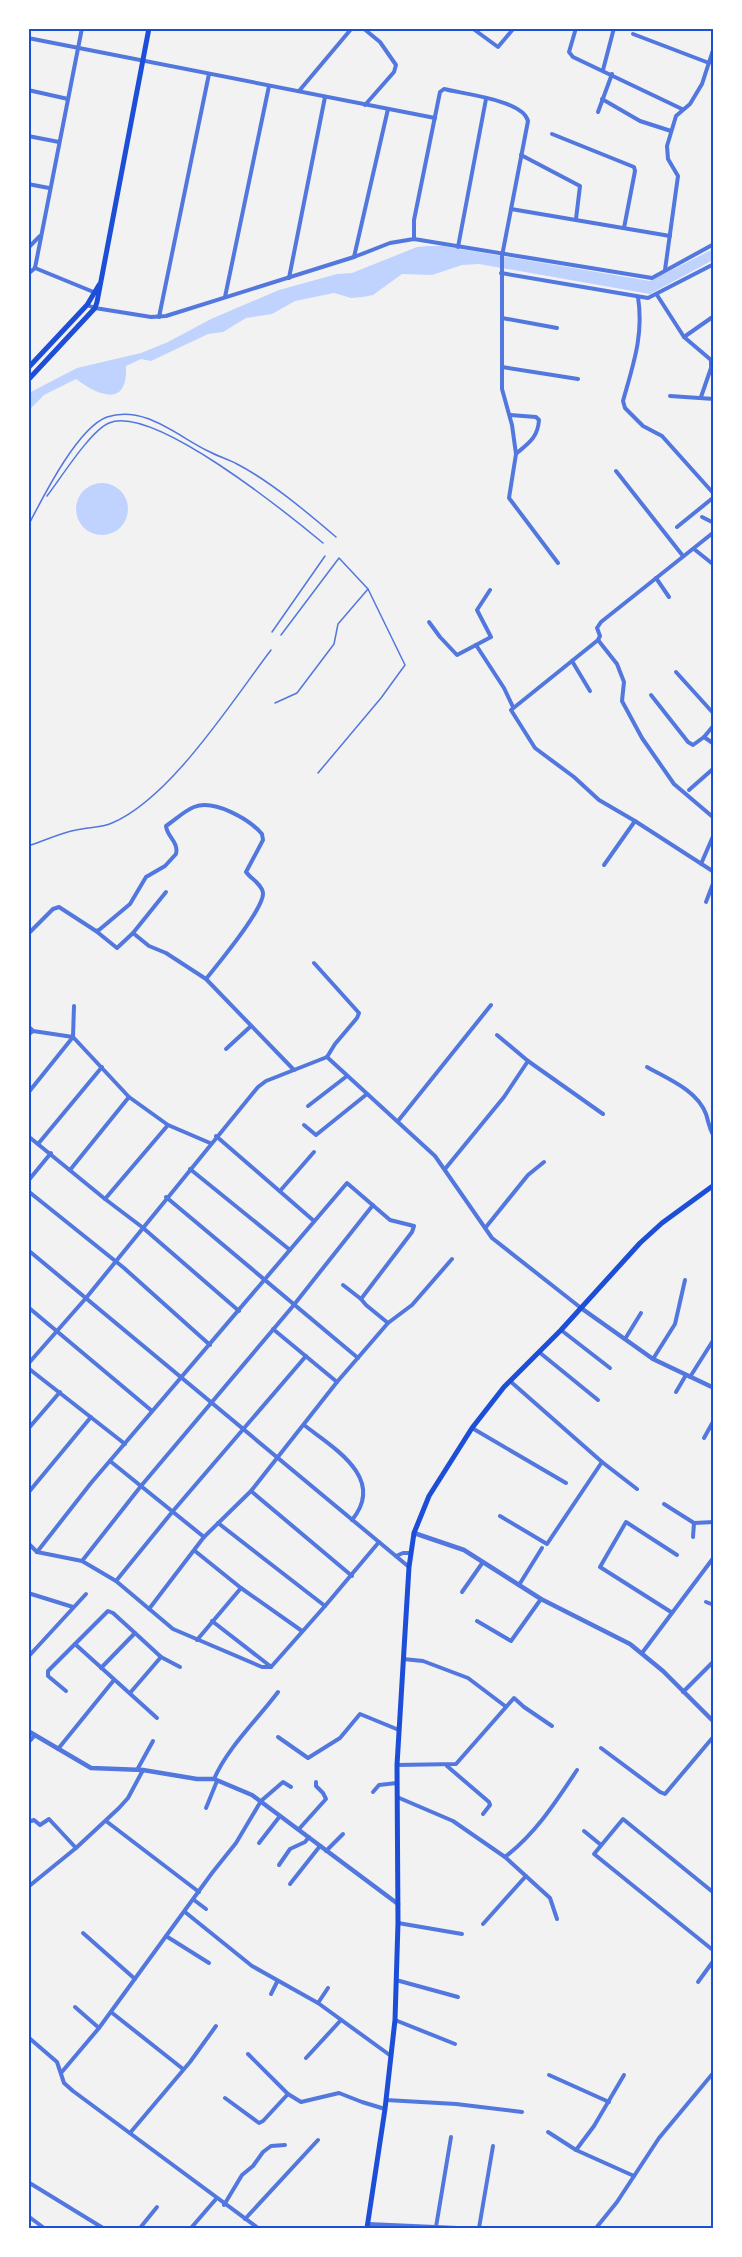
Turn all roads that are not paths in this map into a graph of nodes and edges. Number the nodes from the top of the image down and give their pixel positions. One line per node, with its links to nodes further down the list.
1 (82, 28): 12 (street)
2 (149, 28): 13 (main road)
3 (363, 28): 25 (street)
4 (472, 28): 5 (street)
5 (514, 28)
6 (576, 28): 15 (street)
7 (614, 28): 15 (street)
8 (349, 30): 20 (street)
9 (633, 34): 14 (street)
10 (28, 38): 12 (street)
11 (714, 47): 14 (street)
12 (78, 48): 13 (street); 22 (street)
13 (143, 61): 16 (street); 54 (main road)
14 (711, 61): 27 (street)
15 (603, 70): 17 (street)
16 (209, 74): 18 (street); 60 (street)
17 (612, 74): 24 (street); 27 (street)
18 (268, 86): 20 (street); 57 (street)
19 (28, 90): 22 (street)
20 (298, 92): 21 (street)
21 (325, 97): 25 (street); 53 (street)
22 (68, 99): 33 (street)
23 (486, 99): 29 (street); 34 (street); 44 (street)
24 (602, 99): 28 (street); 30 (street)
25 (365, 105): 26 (street)
26 (388, 109): 29 (street); 47 (street)
27 (683, 109): 30 (street)
28 (598, 112)
29 (435, 118): 42 (street)
30 (671, 131): 41 (street)
31 (552, 135): 39 (street)
32 (28, 136): 33 (street)
33 (59, 142): 36 (street)
34 (521, 155): 37 (street); 38 (street)
35 (28, 184): 36 (street)
36 (49, 188): 40 (street)
37 (511, 209): 38 (street); 46 (street)
38 (576, 219): 39 (street)
39 (624, 228): 41 (street)
40 (40, 236): 45 (street); 49 (street)
41 (670, 236): 50 (street)
42 (414, 239): 44 (street); 47 (street)
43 (714, 244): 50 (street)
44 (458, 247): 46 (street)
45 (28, 248)
46 (502, 255): 50 (street); 51 (street)
47 (354, 257): 53 (street)
48 (714, 264): 55 (street)
49 (35, 268): 52 (street); 54 (street)
50 (665, 271)
51 (501, 272): 56 (street); 62 (street)
52 (28, 274)
53 (289, 278): 57 (street)
54 (97, 294): 58 (main road); 59 (main road)
55 (657, 295): 56 (street); 64 (street)
56 (638, 297): 75 (street)
57 (225, 298): 60 (street)
58 (87, 305): 59 (street); 66 (main road)
59 (95, 308): 60 (street); 68 (main road)
60 (159, 316)
61 (714, 316): 64 (street)
62 (502, 318): 63 (street); 65 (street)
63 (557, 328)
64 (684, 337): 70 (street)
65 (502, 367): 67 (street); 72 (street)
66 (28, 368)
67 (578, 379)
68 (28, 380)
69 (670, 396): 70 (street)
70 (701, 397): 71 (street)
71 (714, 399)
72 (509, 415): 73 (street); 73 (street)
73 (516, 454): 87 (street)
74 (616, 471): 86 (street)
75 (714, 495): 80 (street)
76 (47, 496): 83 (lane)
77 (702, 517): 78 (street)
78 (714, 523)
79 (28, 526): 82 (lane)
80 (677, 528)
81 (714, 532): 84 (street)
82 (336, 537)
83 (323, 543)
84 (694, 549): 86 (street); 88 (street)
85 (325, 556): 94 (lane)
86 (683, 556): 89 (street)
87 (558, 562)
88 (714, 565)
89 (656, 578): 92 (street); 96 (street)
90 (368, 588): 95 (lane); 103 (lane); 110 (lane)
91 (490, 590): 97 (street)
92 (669, 597)
93 (429, 622): 97 (street)
94 (272, 633)
95 (281, 635)
96 (598, 640): 99 (street); 112 (street)
97 (476, 645): 104 (street)
98 (271, 650): 115 (lane)
99 (572, 661): 101 (street); 104 (street)
100 (676, 672): 105 (street)
101 (590, 691)
102 (651, 695): 107 (street)
103 (275, 704)
104 (513, 708): 113 (street)
105 (714, 714)
106 (714, 726): 107 (street)
107 (704, 736): 108 (street)
108 (714, 744)
109 (714, 768): 111 (street)
110 (318, 773)
111 (689, 790)
112 (714, 818)
113 (635, 821): 116 (street); 117 (street)
114 (714, 834): 116 (street)
115 (28, 846)
116 (701, 864): 118 (street)
117 (604, 865)
118 (714, 872)
119 (714, 881): 121 (street)
120 (166, 892): 123 (street)
121 (706, 902)
122 (96, 931): 123 (street); 124 (street); 126 (street)
123 (133, 933): 126 (street)
124 (28, 934)
125 (314, 963): 136 (street)
126 (206, 979): 130 (street)
127 (491, 1005): 147 (street)
128 (74, 1006): 134 (street)
129 (28, 1026): 131 (street)
130 (251, 1026): 135 (street); 140 (street)
131 (33, 1030): 132 (street); 134 (street)
132 (28, 1035)
133 (497, 1035): 137 (street)
134 (73, 1037): 138 (street); 142 (street)
135 (226, 1049)
136 (327, 1057): 140 (street); 141 (street)
137 (528, 1061): 146 (street); 159 (street)
138 (102, 1067): 144 (street); 154 (street)
139 (647, 1067): 152 (street)
140 (294, 1070): 151 (street)
141 (347, 1076): 143 (street); 145 (street)
142 (28, 1093)
143 (366, 1094): 147 (street); 149 (street)
144 (129, 1097): 148 (street); 160 (street)
145 (308, 1106)
146 (603, 1114)
147 (398, 1121): 159 (street)
148 (168, 1125): 153 (street); 166 (street)
149 (304, 1125)
150 (28, 1136): 154 (street)
151 (216, 1136): 153 (street); 164 (street)
152 (714, 1137)
153 (210, 1143): 158 (street)
154 (38, 1144): 156 (street)
155 (314, 1152): 164 (street)
156 (51, 1153): 160 (street); 161 (street)
157 (544, 1162): 170 (street)
158 (190, 1169): 165 (street); 172 (street)
159 (446, 1169): 170 (street)
160 (70, 1170): 166 (street)
161 (28, 1181)
162 (714, 1185): 182 (main road)
163 (28, 1191): 174 (street)
164 (280, 1191): 168 (street)
165 (166, 1197): 169 (street); 175 (street)
166 (105, 1199): 169 (street)
167 (373, 1204): 168 (street); 179 (street); 180 (street)
168 (314, 1221): 172 (street)
169 (142, 1227): 174 (street); 183 (street)
170 (486, 1227): 182 (street)
171 (28, 1250): 178 (street)
172 (290, 1250): 175 (street)
173 (452, 1259): 185 (street)
174 (115, 1262): 178 (street); 191 (street)
175 (265, 1280): 180 (street); 183 (street)
176 (685, 1280): 195 (street)
177 (343, 1285): 179 (street)
178 (86, 1298): 187 (street); 199 (street)
179 (361, 1299): 185 (street)
180 (293, 1306): 186 (street); 194 (street)
181 (28, 1307): 187 (street)
182 (581, 1308): 188 (main road); 189 (street)
183 (239, 1311): 191 (street)
184 (641, 1313): 189 (street)
185 (388, 1323): 194 (street)
186 (273, 1329): 193 (street); 206 (street)
187 (57, 1330): 196 (street); 207 (street)
188 (561, 1330): 192 (main road); 197 (street)
189 (625, 1339): 195 (street)
190 (714, 1339): 198 (street)
191 (210, 1345): 199 (street)
192 (539, 1353): 200 (main road); 205 (street)
193 (306, 1356): 201 (street); 213 (street)
194 (358, 1358): 201 (street)
195 (653, 1359): 198 (street)
196 (28, 1366): 203 (street)
197 (610, 1368)
198 (688, 1376): 202 (street); 204 (street)
199 (181, 1379): 206 (street); 207 (street)
200 (510, 1381): 211 (main road); 218 (street)
201 (337, 1383): 210 (street)
202 (714, 1388)
203 (60, 1392): 208 (street); 212 (street)
204 (676, 1392)
205 (598, 1400)
206 (211, 1403): 213 (street); 220 (street)
207 (152, 1411): 215 (street)
208 (91, 1417): 215 (street); 223 (street)
209 (714, 1420): 214 (street)
210 (304, 1425): 216 (street); 227 (street)
211 (472, 1428): 219 (street); 231 (main road)
212 (28, 1429)
213 (243, 1430): 216 (street); 225 (street)
214 (704, 1438)
215 (125, 1444): 217 (street)
216 (278, 1458): 222 (street); 227 (street)
217 (110, 1461): 220 (street); 238 (street)
218 (602, 1462): 221 (street); 226 (street)
219 (566, 1483)
220 (141, 1486): 225 (street); 243 (street)
221 (637, 1489)
222 (251, 1491): 229 (street); 246 (street)
223 (28, 1493)
224 (664, 1504): 230 (street)
225 (173, 1511): 232 (street); 247 (street)
226 (500, 1516)
227 (352, 1520): 234 (street)
228 (714, 1522): 230 (street)
229 (218, 1523): 232 (street); 256 (street)
230 (694, 1523): 233 (street)
231 (414, 1533): 239 (main road); 244 (street)
232 (204, 1537): 237 (street)
233 (693, 1537)
234 (379, 1542): 241 (street); 246 (street)
235 (28, 1543): 238 (street)
236 (542, 1548): 248 (street)
237 (195, 1551): 249 (street); 258 (street)
238 (37, 1552): 243 (street)
239 (410, 1552): 241 (street); 245 (main road)
240 (677, 1555): 259 (street)
241 (396, 1556): 245 (street)
242 (714, 1557): 259 (street)
243 (82, 1561): 247 (street)
244 (483, 1562): 248 (street); 250 (street)
245 (409, 1567): 269 (main road)
246 (352, 1576): 256 (street)
247 (116, 1581): 258 (street)
248 (519, 1586): 253 (street)
249 (240, 1588): 260 (street); 262 (street)
250 (462, 1592)
251 (28, 1593): 257 (street)
252 (86, 1594): 257 (street)
253 (541, 1599): 261 (street); 266 (street)
254 (706, 1602): 255 (street)
255 (714, 1605)
256 (326, 1606): 262 (street)
257 (73, 1607): 267 (street)
258 (148, 1609): 264 (street)
259 (671, 1612): 266 (street)
260 (212, 1621): 264 (street); 272 (street)
261 (477, 1622)
262 (302, 1631): 272 (street)
263 (135, 1633): 265 (street); 268 (street); 273 (street)
264 (196, 1640): 272 (street)
265 (75, 1644): 273 (street); 275 (street)
266 (642, 1653): 277 (street)
267 (28, 1657)
268 (162, 1657): 271 (street); 278 (street)
269 (402, 1659): 279 (street); 283 (main road)
270 (714, 1661): 277 (street)
271 (180, 1667)
272 (271, 1667)
273 (101, 1668): 274 (street)
274 (114, 1680): 278 (street); 291 (street)
275 (66, 1691)
276 (278, 1692): 296 (street)
277 (683, 1692): 281 (street)
278 (130, 1693): 280 (street)
279 (505, 1706): 282 (street); 293 (street)
280 (157, 1718)
281 (714, 1722)
282 (552, 1726)
283 (399, 1730): 287 (street); 292 (main road)
284 (28, 1731): 285 (street)
285 (35, 1735): 289 (street); 291 (street)
286 (714, 1736): 290 (street)
287 (278, 1737)
288 (153, 1740): 294 (street)
289 (28, 1743)
290 (601, 1748)
291 (58, 1749): 294 (street)
292 (397, 1765): 293 (street); 298 (main road)
293 (447, 1765): 304 (street)
294 (140, 1770): 296 (street); 306 (street)
295 (577, 1770): 317 (street)
296 (216, 1780): 302 (street); 303 (street)
297 (316, 1782): 308 (street)
298 (397, 1782): 300 (street); 301 (main road)
299 (291, 1787): 302 (street)
300 (373, 1792)
301 (397, 1796): 317 (street); 325 (main road)
302 (261, 1801): 305 (street); 322 (street)
303 (206, 1808)
304 (483, 1814)
305 (281, 1815): 308 (street); 312 (street)
306 (106, 1821): 315 (street); 322 (street)
307 (28, 1822): 315 (street)
308 (299, 1829): 311 (street)
309 (584, 1831): 313 (street)
310 (343, 1834): 316 (street)
311 (309, 1837): 314 (street); 318 (street)
312 (259, 1843)
313 (601, 1845): 323 (street); 334 (street)
314 (320, 1846): 316 (street); 320 (street)
315 (76, 1848): 321 (street)
316 (326, 1851): 325 (street)
317 (505, 1857): 319 (street)
318 (279, 1864)
319 (526, 1876): 328 (street); 330 (street)
320 (290, 1884)
321 (28, 1887)
322 (199, 1892): 324 (street)
323 (714, 1893)
324 (194, 1900): 326 (street); 327 (street)
325 (398, 1904): 329 (main road)
326 (206, 1908)
327 (185, 1912): 333 (street); 339 (street)
328 (557, 1919)
329 (398, 1923): 332 (street); 338 (main road)
330 (483, 1924)
331 (83, 1933): 337 (street)
332 (462, 1934)
333 (166, 1936): 336 (street); 337 (street)
334 (714, 1951)
335 (714, 1960): 340 (street)
336 (209, 1963)
337 (135, 1979): 346 (street)
338 (396, 1980): 343 (street); 348 (main road)
339 (277, 1982): 342 (street); 344 (street)
340 (698, 1982)
341 (328, 1988): 344 (street)
342 (271, 1994)
343 (458, 1997)
344 (318, 2003): 347 (street)
345 (75, 2007): 350 (street)
346 (111, 2012): 350 (street); 356 (street)
347 (341, 2020): 354 (street); 355 (street)
348 (395, 2020): 352 (street); 354 (main road)
349 (216, 2026): 356 (street)
350 (99, 2028): 358 (street)
351 (28, 2037): 358 (street)
352 (455, 2044)
353 (248, 2054): 361 (street)
354 (391, 2056): 363 (main road)
355 (306, 2058)
356 (183, 2069): 368 (street)
357 (714, 2072): 374 (street)
358 (61, 2073): 368 (street)
359 (549, 2075): 364 (street)
360 (624, 2075): 364 (street)
361 (288, 2094): 362 (street); 365 (street)
362 (225, 2098)
363 (385, 2100): 365 (main road); 366 (street)
364 (609, 2102): 373 (street)
365 (385, 2109): 381 (main road)
366 (522, 2112)
367 (548, 2132): 373 (street)
368 (130, 2133): 376 (street)
369 (451, 2137): 382 (street)
370 (318, 2140): 380 (street)
371 (285, 2145): 377 (street)
372 (493, 2146): 389 (street)
373 (576, 2150): 374 (street)
374 (634, 2176): 390 (street)
375 (28, 2182): 384 (street)
376 (216, 2199): 377 (street); 386 (street)
377 (224, 2205): 380 (street)
378 (157, 2207): 385 (street)
379 (28, 2216): 383 (street)
380 (245, 2219): 387 (street)
381 (368, 2226): 382 (street)
382 (436, 2227): 388 (street)
383 (44, 2229)
384 (103, 2229)
385 (140, 2229)
386 (191, 2229)
387 (258, 2229)
388 (458, 2229)
389 (479, 2229)
390 (596, 2229)

